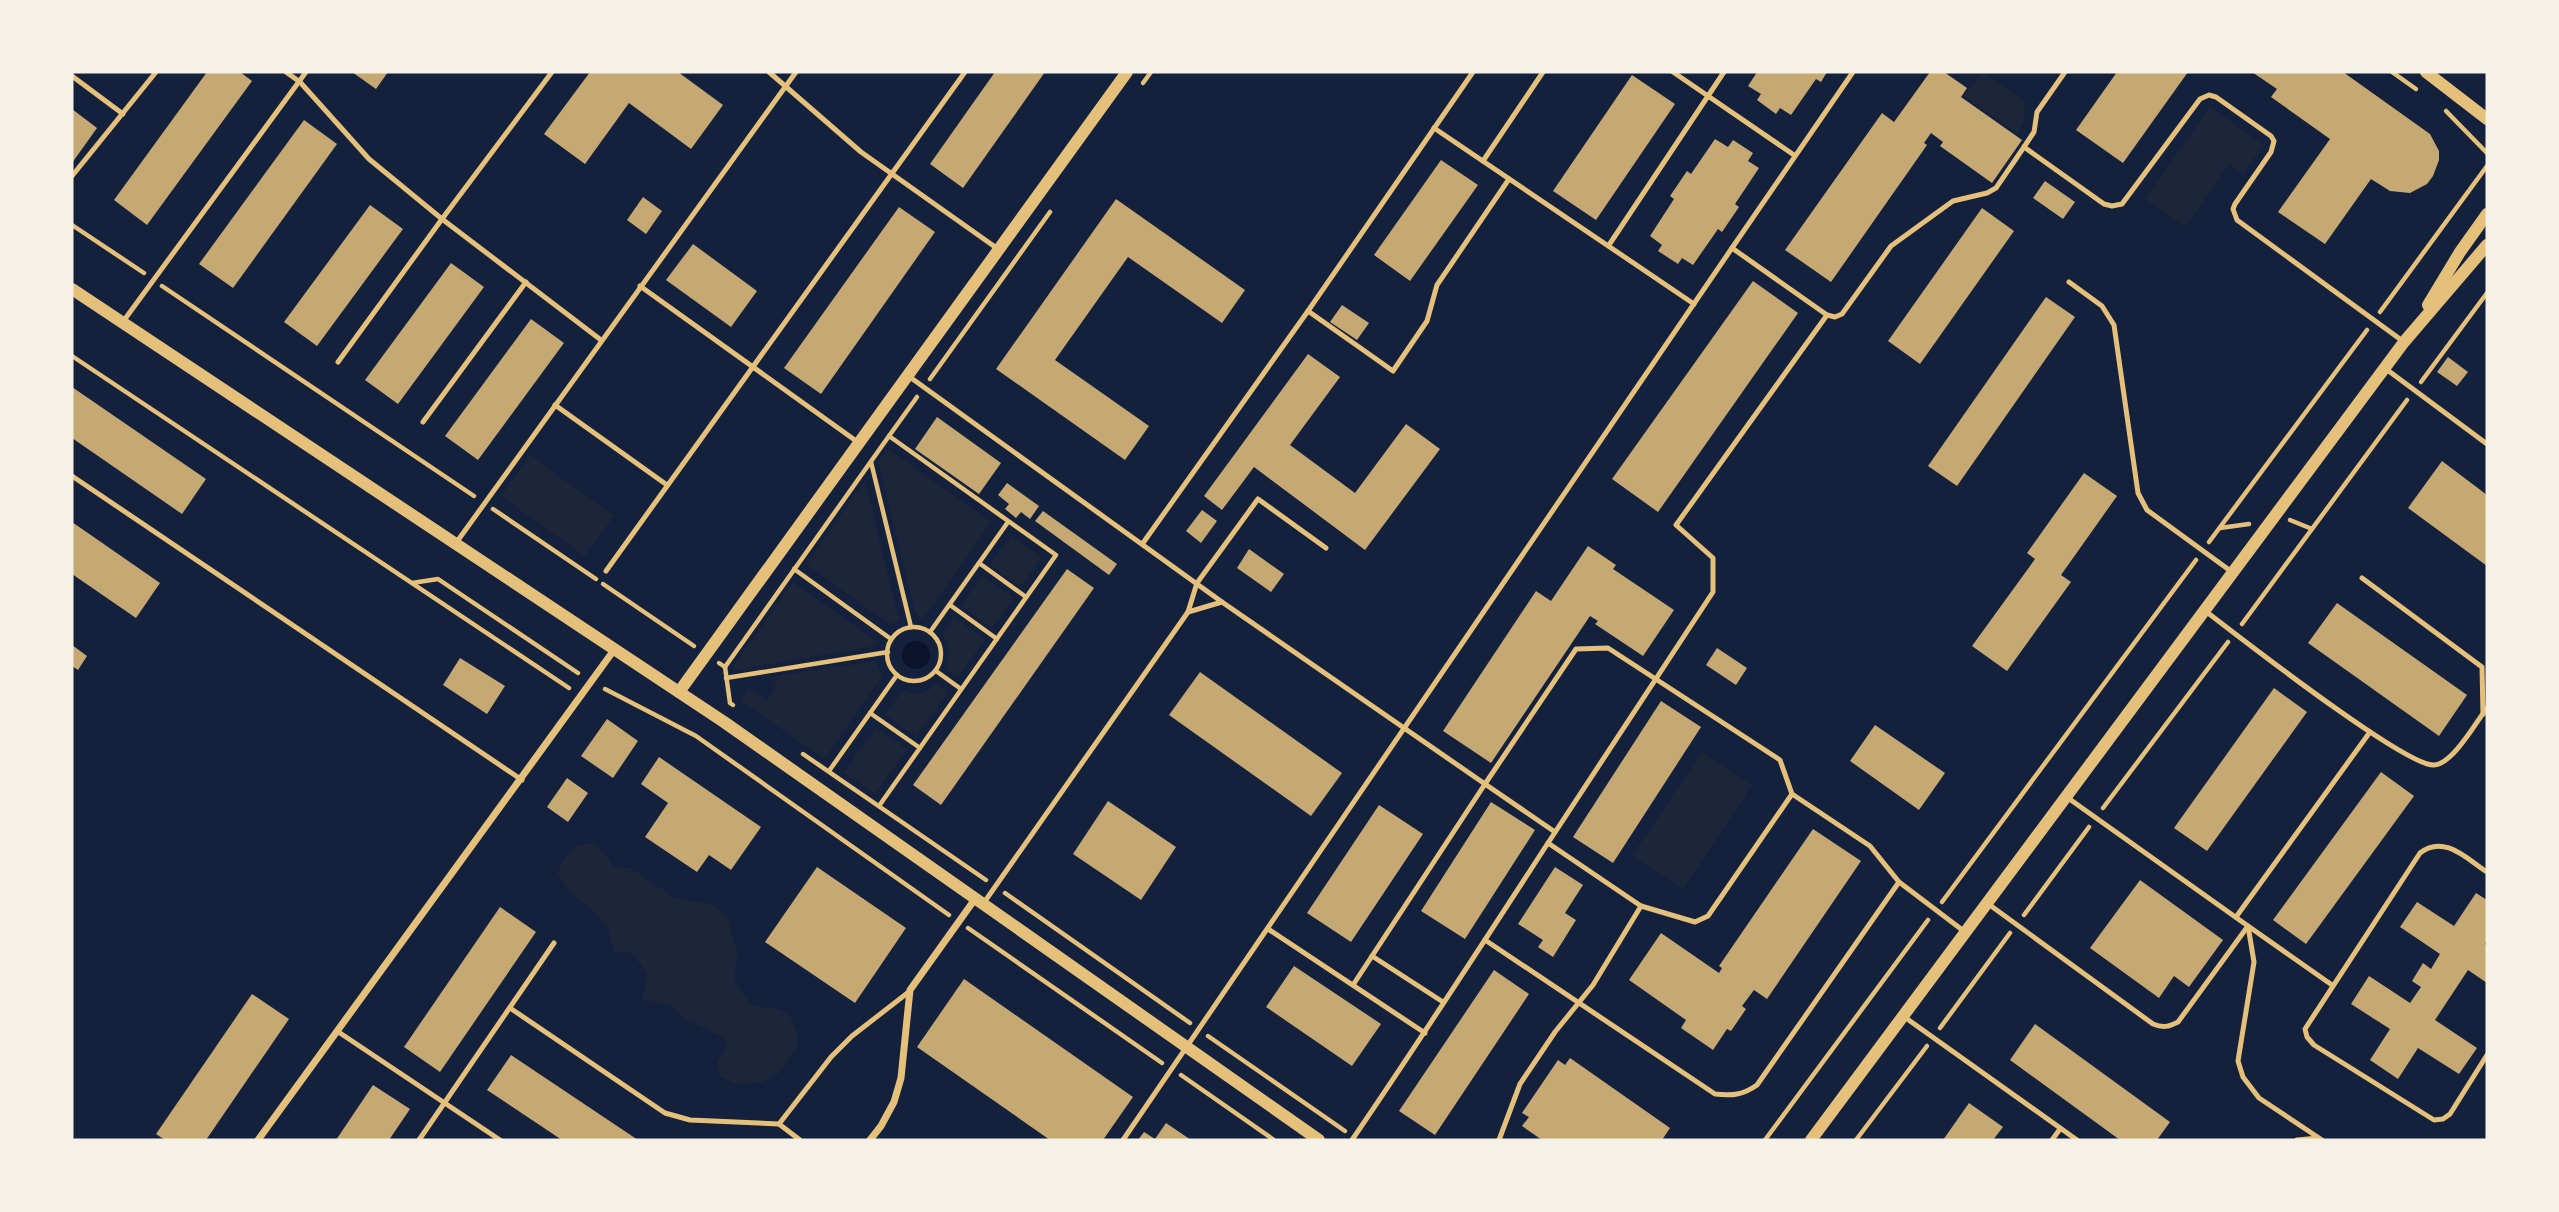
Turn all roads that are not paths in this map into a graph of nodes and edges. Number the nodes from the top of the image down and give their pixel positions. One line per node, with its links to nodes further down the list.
1 (156, 72): 23 (lane)
2 (286, 72): 18 (lane)
3 (306, 72): 18 (lane)
4 (552, 72): 33 (lane)
5 (769, 72): 19 (lane)
6 (796, 72): 19 (lane)
7 (965, 72): 29 (lane)
8 (1127, 72): 37 (street)
9 (1473, 72): 25 (lane)
10 (1543, 72): 28 (lane)
11 (1672, 72): 20 (lane)
12 (1724, 72): 20 (lane)
13 (1853, 72): 27 (lane)
14 (2065, 72): 26 (lane)
15 (2426, 72): 21 (street)
16 (2445, 72): 21 (street)
17 (72, 76): 23 (lane)
18 (300, 82): 33 (lane); 45 (lane)
19 (785, 86): 29 (lane); 40 (lane)
20 (1708, 96): 27 (lane); 34 (lane)
21 (2472, 105): 22 (street); 24 (street)
22 (2487, 113)
23 (123, 114): 30 (lane)
24 (2487, 119)
25 (1434, 128): 28 (lane); 43 (lane)
26 (2024, 147): 44 (lane); 48 (lane)
27 (1794, 155): 36 (lane)
28 (1483, 161): 31 (lane)
29 (890, 174): 37 (lane); 50 (lane)
30 (72, 176)
31 (1509, 178): 34 (lane); 43 (lane)
32 (2487, 214): 46 (street)
33 (442, 219): 38 (lane); 49 (lane)
34 (1609, 245): 42 (lane)
35 (2487, 245): 46 (street)
36 (1732, 248): 42 (lane); 44 (lane)
37 (998, 249): 52 (street)
38 (526, 282): 47 (lane); 54 (lane)
39 (2069, 282): 63 (lane)
40 (640, 286): 47 (lane); 50 (lane)
41 (72, 289): 45 (street)
42 (1693, 304): 74 (lane)
43 (1308, 311): 59 (lane)
44 (1827, 315): 70 (lane)
45 (122, 323): 60 (street)
46 (2417, 325): 48 (street)
47 (601, 340): 53 (lane)
48 (2404, 342): 51 (street)
49 (338, 362)
50 (752, 367): 55 (lane); 58 (lane)
51 (2385, 368): 56 (lane); 63 (street)
52 (907, 375): 55 (street); 59 (lane)
53 (555, 405): 58 (lane); 60 (lane)
54 (423, 422)
55 (859, 443): 71 (street)
56 (2487, 444)
57 (72, 476): 76 (lane)
58 (667, 485): 62 (lane)
59 (1143, 543): 65 (lane)
60 (455, 545): 69 (street)
61 (1326, 548): 65 (lane)
62 (606, 571)
63 (2232, 572): 67 (street)
64 (2361, 578): 73 (lane)
65 (1196, 583): 66 (lane); 68 (lane)
66 (1222, 602): 68 (lane); 74 (lane)
67 (2204, 610): 75 (lane); 79 (street)
68 (1188, 612): 84 (lane)
69 (614, 650): 71 (street); 76 (street)
70 (1656, 679): 77 (lane); 78 (lane); 80 (lane)
71 (679, 692): 84 (street)
72 (2487, 708): 73 (lane)
73 (2483, 714): 75 (lane)
74 (1403, 730): 77 (lane); 89 (lane)
75 (2370, 732): 87 (lane)
76 (522, 780): 101 (street)
77 (1485, 784): 80 (lane); 93 (lane)
78 (1792, 794): 83 (lane); 86 (lane)
79 (2067, 797): 85 (street); 87 (lane)
80 (1555, 832): 81 (lane)
81 (1548, 843): 86 (lane); 91 (lane)
82 (2487, 872): 95 (lane)
83 (1899, 882): 90 (lane); 98 (lane)
84 (979, 901): 96 (street); 103 (street)
85 (1987, 903): 88 (lane); 90 (street)
86 (1641, 906): 98 (lane)
87 (2236, 917): 88 (lane)
88 (2248, 926): 95 (lane); 109 (lane)
89 (1268, 929): 94 (lane); 103 (lane)
90 (1965, 932): 100 (street)
91 (1485, 940): 97 (lane); 98 (lane)
92 (554, 943): 99 (lane)
93 (1372, 956): 94 (lane); 97 (lane)
94 (1353, 985): 102 (lane)
95 (2332, 985): 104 (lane)
96 (911, 990): 106 (lane); 114 (street)
97 (1443, 1002): 102 (lane)
98 (1578, 1003): 117 (lane)
99 (510, 1008): 105 (lane); 106 (lane)
100 (1903, 1016): 107 (lane); 118 (street)
101 (337, 1031): 105 (lane); 110 (street)
102 (1425, 1033): 108 (lane)
103 (1187, 1047): 115 (lane); 116 (street)
104 (2487, 1055)
105 (444, 1103): 111 (lane); 112 (lane)
106 (779, 1124): 113 (lane)
107 (2060, 1129): 119 (lane); 120 (lane)
108 (1353, 1139)
109 (2320, 1139): 121 (lane)
110 (258, 1140)
111 (419, 1140)
112 (500, 1140)
113 (800, 1140)
114 (870, 1140)
115 (1123, 1140)
116 (1319, 1140)
117 (1499, 1140)
118 (1811, 1140)
119 (2052, 1140)
120 (2077, 1140)
121 (2297, 1140)

